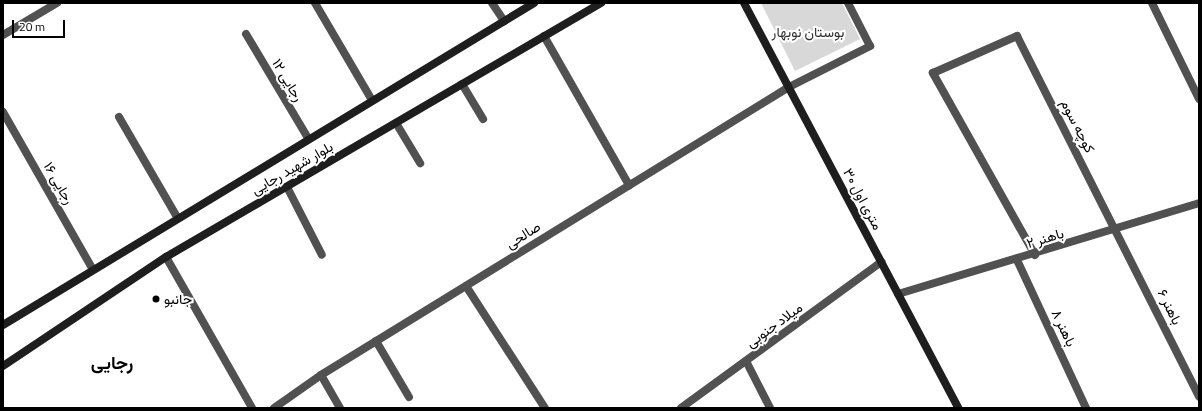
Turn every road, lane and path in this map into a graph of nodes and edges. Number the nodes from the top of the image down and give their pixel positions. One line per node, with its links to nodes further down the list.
1 (57, 3): 10 (street)
2 (315, 3): 16 (street)
3 (492, 3): 9 (street)
4 (534, 3): 9 (main road, بلوار شهید رجایی)
5 (601, 3): 12 (main road, بلوار شهید رجایی)
6 (744, 3): 14 (main road, ۳۰ متری اول)
7 (848, 3): 14 (street, صالحی)
8 (1152, 3): 15 (street)
9 (504, 21): 16 (main road, بلوار شهید رجایی)
10 (3, 34)
11 (246, 34): 21 (street, رجایی ۱۲)
12 (544, 36): 13 (main road, بلوار شهید رجایی); 23 (street)
13 (462, 84): 19 (street); 20 (main road, بلوار شهید رجایی)
14 (788, 87): 23 (street, صالحی); 32 (main road, ۳۰ متری اول)
15 (1199, 99)
16 (372, 100): 21 (main road, بلوار شهید رجایی)
17 (3, 112): 33 (street, رجایی ۱۶)
18 (119, 117): 26 (street)
19 (483, 119)
20 (396, 123): 22 (street); 24 (main road, بلوار شهید رجایی)
21 (308, 138): 26 (main road, بلوار شهید رجایی)
22 (420, 163)
23 (629, 186): 34 (street, صالحی)
24 (286, 187): 29 (street); 30 (main road, بلوار شهید رجایی)
25 (1199, 203): 27 (street, باهنر ۲)
26 (176, 217): 33 (main road, بلوار شهید رجایی)
27 (1117, 229): 28 (street, باهنر ۲); 28 (street, کوچه سوم); 42 (street, باهنر ۶)
28 (1035, 254): 31 (street, باهنر ۲)
29 (322, 255)
30 (166, 257): 39 (main road, بلوار شهید رجایی); 43 (street)
31 (1018, 260): 35 (street, باهنر ۲); 50 (street, باهنر ۸)
32 (881, 262): 35 (main road, ۳۰ متری اول); 38 (street, میلاد جنوبی)
33 (92, 268): 36 (main road, بلوار شهید رجایی)
34 (466, 286): 37 (street, صالحی); 46 (street)
35 (898, 294): 49 (main road, ۳۰ متری اول)
36 (3, 325)
37 (376, 341): 40 (street, صالحی); 41 (street)
38 (746, 361): 47 (street, میلاد جنوبی); 48 (street)
39 (3, 366)
40 (321, 375): 44 (street, صالحی); 45 (street)
41 (409, 397)
42 (1199, 398)
43 (252, 408)
44 (274, 408)
45 (340, 408)
46 (545, 408)
47 (681, 408)
48 (770, 408)
49 (958, 408)
50 (1086, 408)

